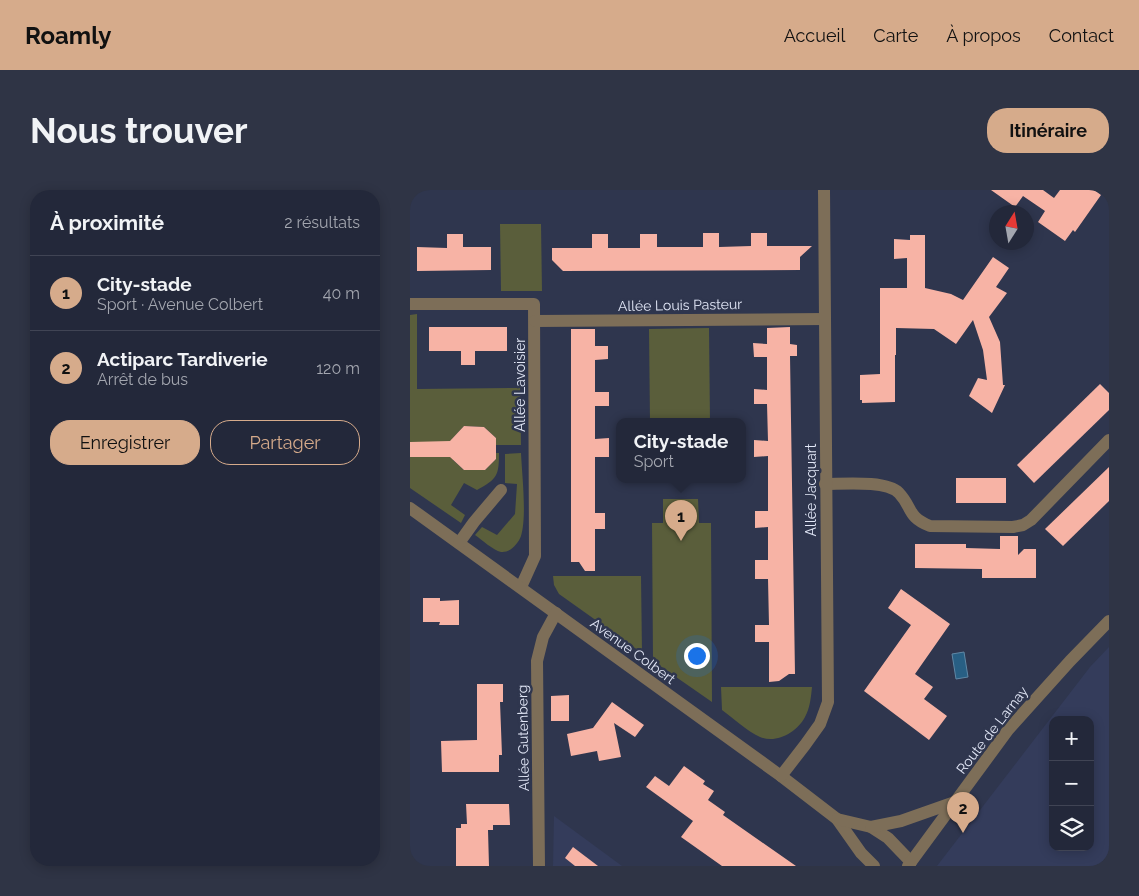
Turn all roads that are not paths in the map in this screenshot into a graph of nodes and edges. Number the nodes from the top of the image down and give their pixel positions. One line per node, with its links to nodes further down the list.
1 (824, 190): 3 (street, Allée Jacquart)
2 (410, 304): 4 (street, Allée Lavoisier)
3 (825, 319): 4 (street, Allée Louis Pasteur); 6 (street, Allée Jacquart)
4 (535, 321): 10 (street, Allée Lavoisier)
5 (1109, 440): 6 (street)
6 (825, 484): 13 (street, Allée Jacquart)
7 (501, 490): 9 (street)
8 (410, 508): 9 (street, Avenue Colbert)
9 (459, 543): 10 (street, Avenue Colbert)
10 (521, 587): 11 (street, Avenue Colbert)
11 (556, 613): 13 (street, Avenue Colbert); 18 (street, Allée Gutenberg)
12 (1109, 621): 14 (street, Route de Larnay)
13 (780, 776): 15 (street, Avenue Colbert)
14 (954, 802): 16 (street, Avenue Colbert); 17 (street, Route de Larnay)
15 (837, 819): 16 (street, Avenue Colbert); 19 (street, Avenue Colbert)
16 (871, 827): 17 (street, Avenue Colbert)
17 (909, 864)
18 (539, 866)
19 (874, 866)

